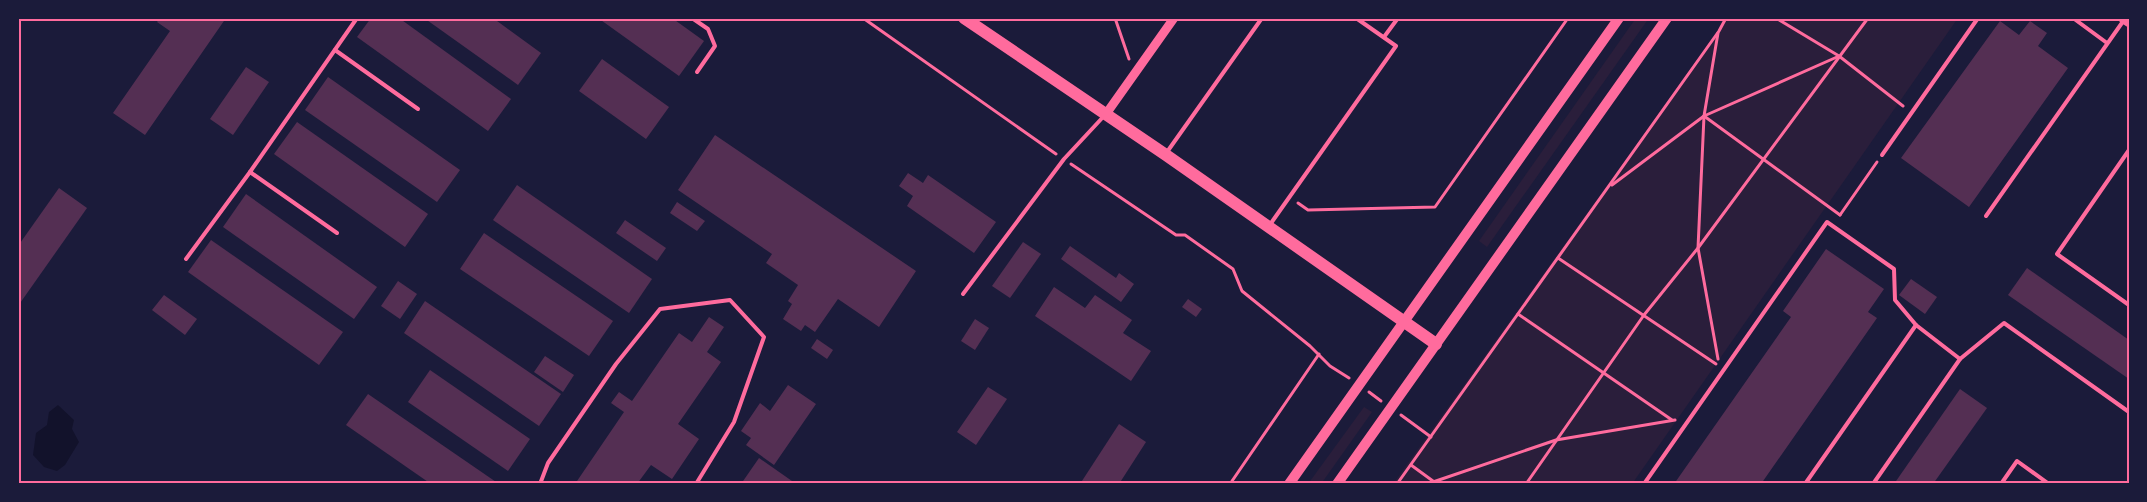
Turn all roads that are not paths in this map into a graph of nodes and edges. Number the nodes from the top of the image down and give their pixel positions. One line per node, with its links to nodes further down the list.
1 (357, 18): 15 (lane)
2 (692, 18): 16 (lane)
3 (964, 18): 18 (main road)
4 (1174, 18): 18 (street)
5 (1262, 18): 20 (lane)
6 (1356, 18): 13 (lane)
7 (1398, 18): 13 (lane)
8 (1619, 18): 29 (main road)
9 (1667, 18): 31 (main road)
10 (1978, 18): 21 (lane)
11 (2073, 18): 14 (lane)
12 (2125, 20): 14 (lane)
13 (1384, 37): 24 (lane)
14 (2107, 43): 23 (lane)
15 (334, 50): 17 (lane); 22 (lane)
16 (697, 72)
17 (418, 109)
18 (1106, 114): 20 (main road); 27 (lane)
19 (2129, 150): 28 (lane)
20 (1166, 155): 24 (main road)
21 (1882, 155)
22 (250, 172): 25 (lane); 26 (lane)
23 (1986, 216)
24 (1269, 227): 29 (main road)
25 (338, 234)
26 (186, 259)
27 (963, 294)
28 (2129, 305)
29 (1404, 321): 31 (main road); 36 (main road)
30 (1916, 326): 32 (lane); 38 (lane); 39 (lane)
31 (1436, 344): 37 (main road)
32 (1960, 359): 33 (lane); 40 (lane)
33 (2129, 412)
34 (540, 484): 35 (lane)
35 (696, 484)
36 (1289, 484)
37 (1337, 484)
38 (1644, 484)
39 (1805, 484)
40 (1873, 484)
41 (2001, 484): 42 (lane)
42 (2049, 484)

